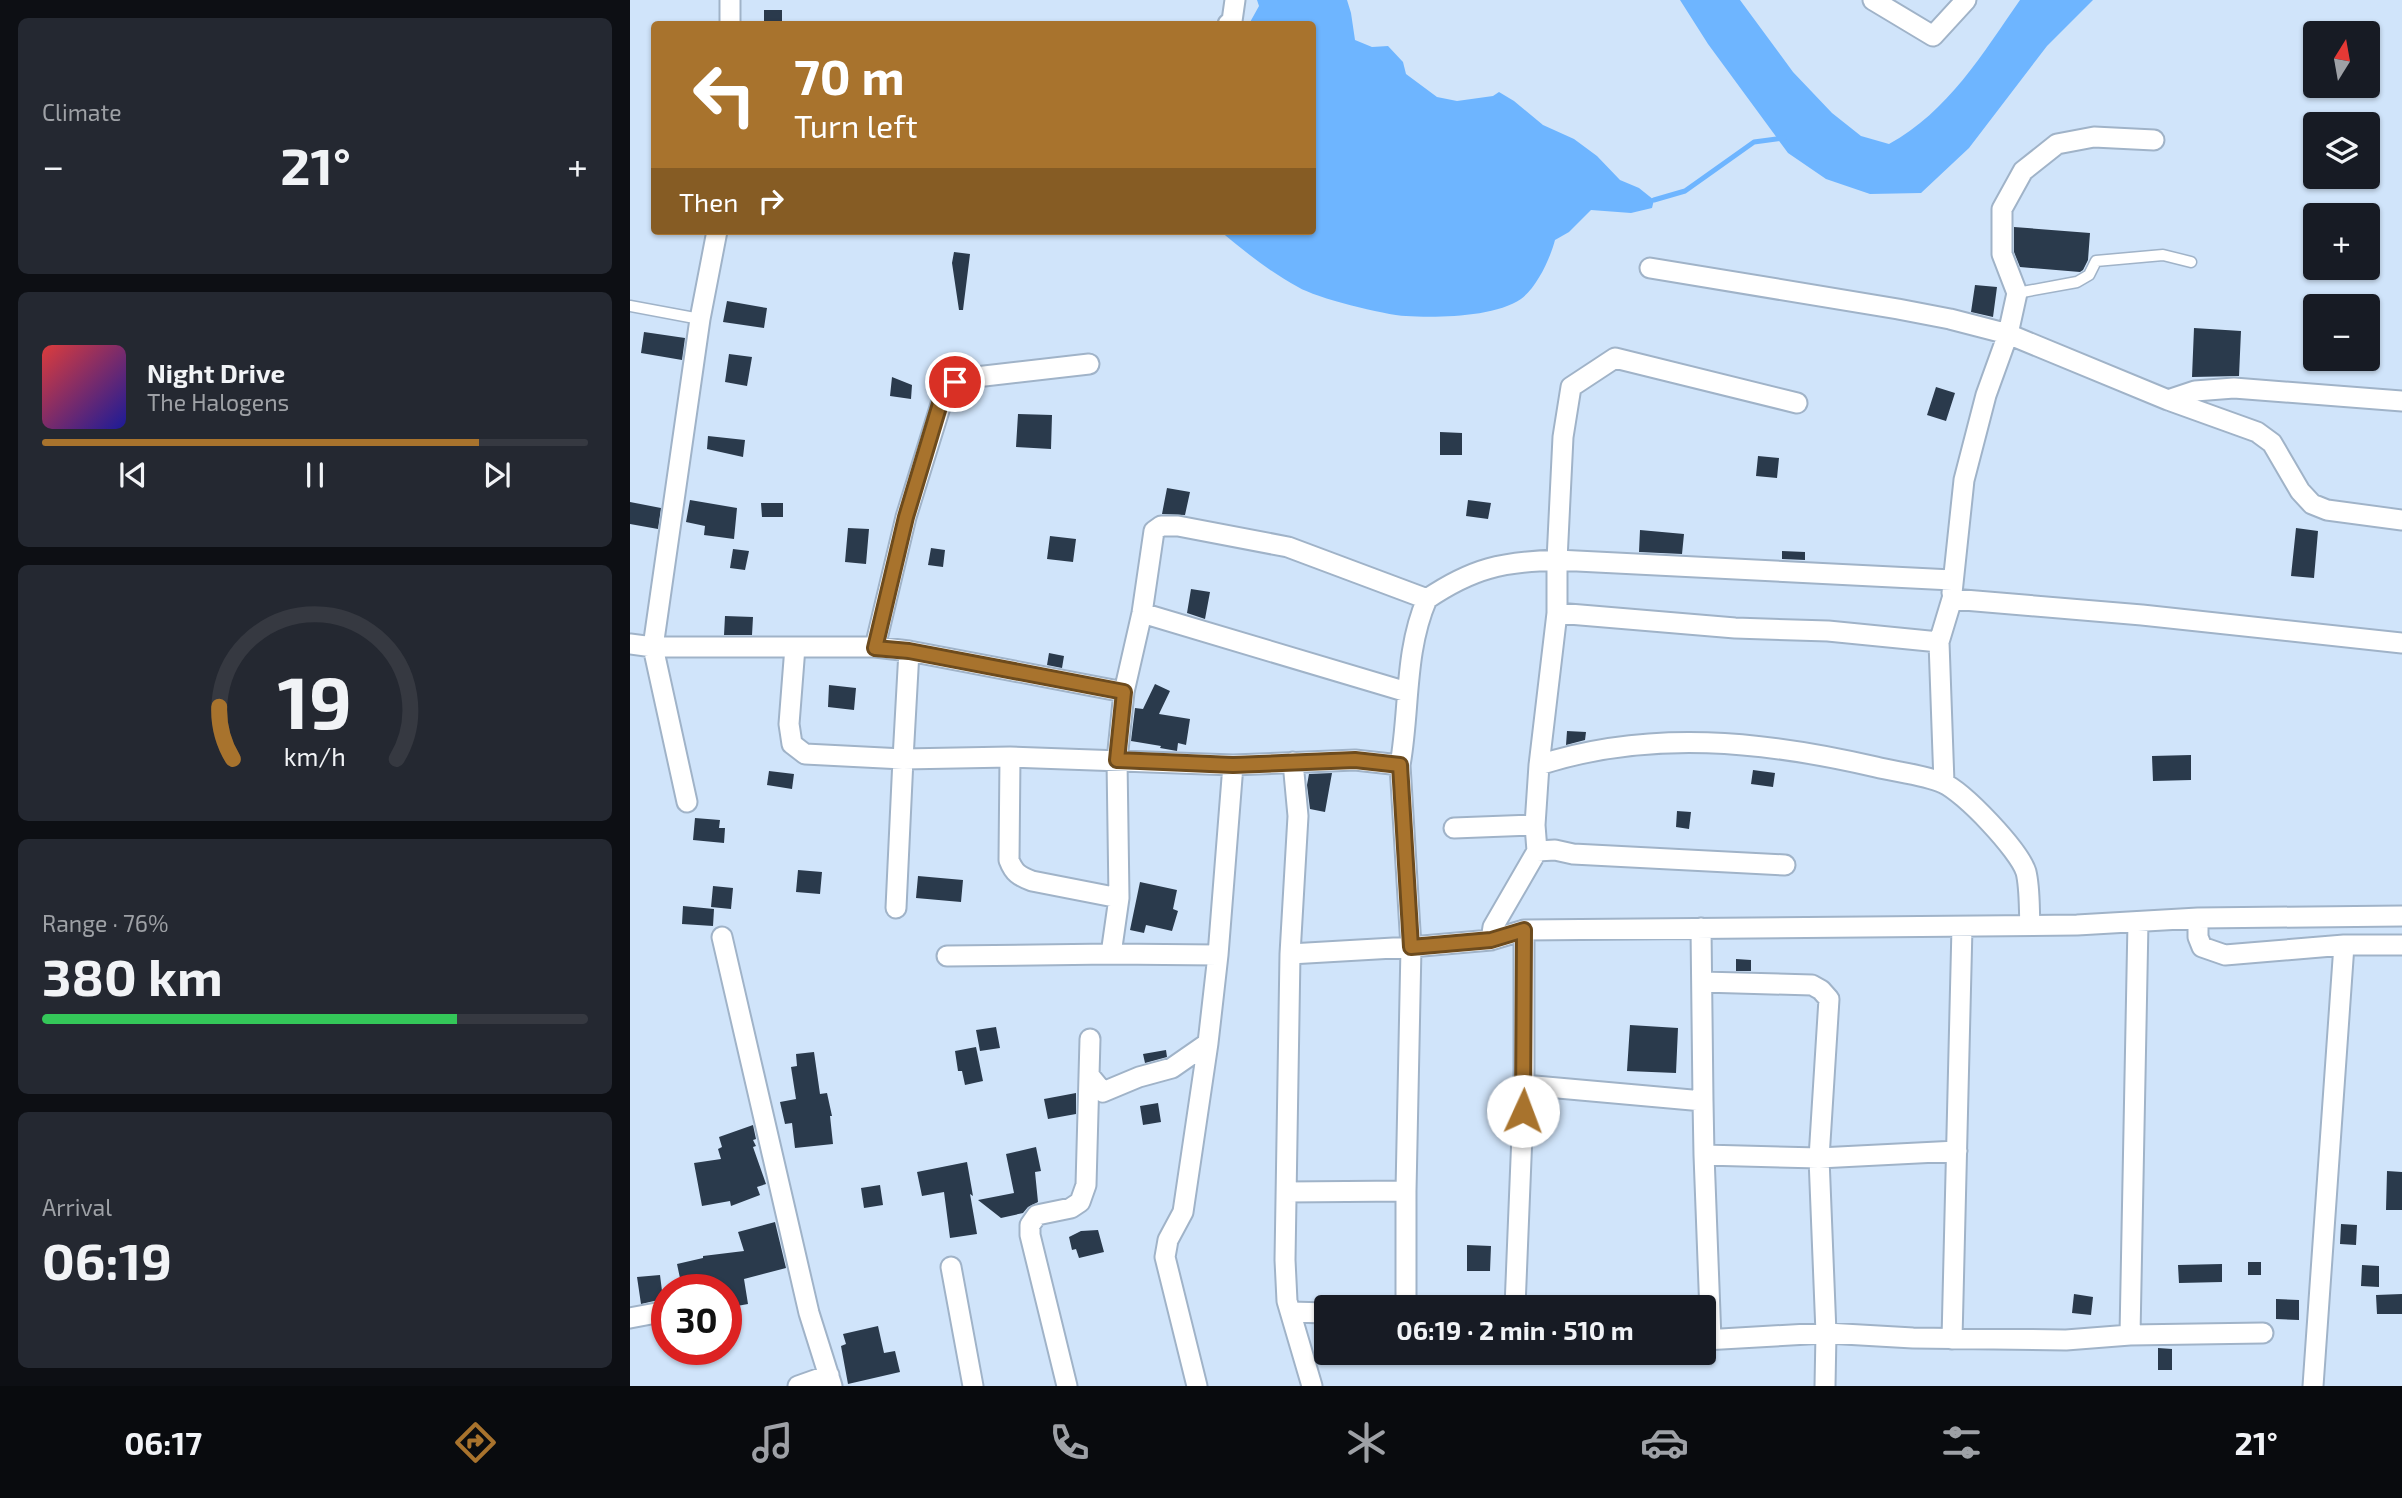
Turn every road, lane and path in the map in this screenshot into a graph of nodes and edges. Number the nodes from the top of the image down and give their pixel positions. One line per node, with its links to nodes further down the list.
1 (730, 0): 5 (street)
2 (1235, 0): 6 (street)
3 (1873, 0): 4 (street)
4 (1966, 0)
5 (730, 21)
6 (1231, 21)
7 (2154, 140): 11 (street)
8 (716, 235): 13 (street)
9 (2191, 262): 11 (lane)
10 (1650, 268): 14 (street)
11 (2017, 293): 14 (street)
12 (630, 306): 13 (lane)
13 (700, 318): 28 (street)
14 (2008, 334): 16 (street); 21 (street)
15 (1089, 364): 30 (street)
16 (2168, 400): 17 (street); 19 (street)
17 (2402, 401)
18 (1797, 403): 20 (street)
19 (2402, 520)
20 (1557, 561): 21 (street); 22 (street); 24 (street)
21 (1952, 590): 25 (street); 26 (street)
22 (1427, 599): 23 (street); 33 (street)
23 (1142, 613): 32 (street); 33 (street)
24 (1557, 613): 25 (street); 40 (street)
25 (1940, 642): 41 (street)
26 (2402, 643)
27 (630, 644): 28 (street)
28 (653, 647): 29 (street); 42 (street)
29 (795, 647): 30 (street); 35 (street)
30 (875, 648): 31 (street)
31 (909, 651): 32 (street); 35 (street)
32 (1124, 692): 36 (street)
33 (1407, 692): 39 (street)
34 (1010, 757): 35 (street); 36 (street); 47 (street)
35 (903, 759): 48 (street)
36 (1117, 760): 38 (street); 47 (street)
37 (1293, 762): 38 (street); 39 (street); 63 (street)
38 (1233, 765): 62 (street)
39 (1400, 765): 60 (street)
40 (1539, 765): 41 (street); 43 (street)
41 (1944, 783): 52 (street)
42 (687, 802)
43 (1535, 825): 44 (street); 45 (street)
44 (1454, 828)
45 (1537, 851): 46 (street); 57 (street)
46 (1785, 866)
47 (1119, 898): 61 (street)
48 (896, 908)
49 (2402, 916): 50 (street)
50 (2198, 918): 51 (street); 58 (street)
51 (2138, 922): 52 (street); 86 (street)
52 (2030, 925): 53 (street)
53 (1962, 927): 54 (street); 71 (street)
54 (1701, 928): 55 (street); 65 (street)
55 (1524, 930): 57 (street); 69 (street)
56 (722, 937): 89 (street)
57 (1491, 940): 60 (street)
58 (2344, 944): 59 (street); 96 (street)
59 (2402, 945)
60 (1411, 947): 63 (street); 74 (street)
61 (1111, 954): 62 (street); 64 (street)
62 (1218, 954): 67 (street)
63 (1290, 954): 75 (street)
64 (947, 956)
65 (1702, 982): 70 (street); 73 (street)
66 (1090, 1039): 68 (street)
67 (1208, 1043): 68 (street); 93 (street)
68 (1089, 1075): 92 (street)
69 (1524, 1085): 70 (street); 78 (street)
70 (1703, 1101): 72 (street)
71 (1957, 1151): 73 (street); 87 (street)
72 (1704, 1155): 73 (street); 79 (street)
73 (1819, 1158): 85 (street)
74 (1406, 1191): 75 (street); 77 (street)
75 (1287, 1192): 80 (street)
76 (951, 1267): 91 (street)
77 (1406, 1295)
78 (1515, 1295)
79 (1707, 1295)
80 (1291, 1312): 81 (street); 94 (street)
81 (1314, 1313)
82 (651, 1314): 83 (street)
83 (630, 1318)
84 (2263, 1333): 86 (street)
85 (1826, 1334): 87 (street); 88 (street); 95 (street)
86 (2130, 1335): 87 (street)
87 (1952, 1339)
88 (1716, 1340)
89 (831, 1380): 90 (street)
90 (798, 1386)
91 (972, 1386)
92 (1067, 1386)
93 (1197, 1386)
94 (1312, 1386)
95 (1825, 1386)
96 (2313, 1386)

